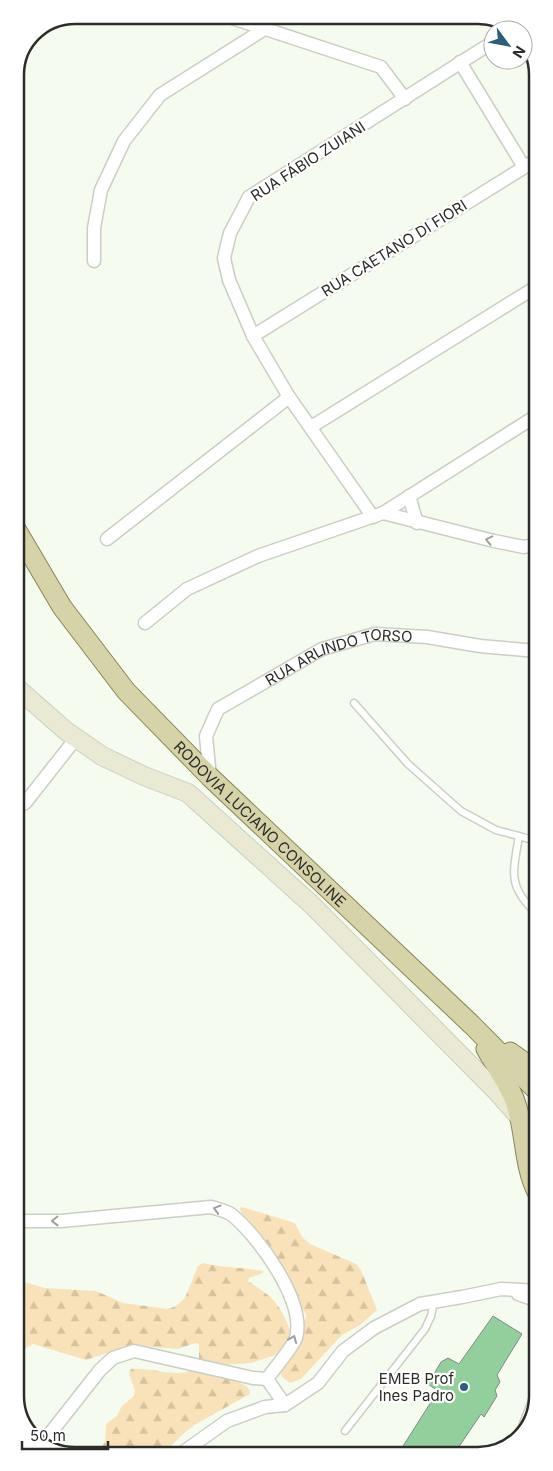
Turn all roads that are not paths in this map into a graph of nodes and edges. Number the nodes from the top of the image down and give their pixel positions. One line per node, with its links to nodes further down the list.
1 (253, 24): 2 (street)
2 (266, 28): 5 (street); 8 (street)
3 (483, 48): 4 (street, RUA FÁBIO ZUIANI)
4 (460, 62): 5 (street, RUA FÁBIO ZUIANI); 7 (street)
5 (405, 99): 10 (street, RUA FÁBIO ZUIANI)
6 (529, 165): 7 (street, RUA CAETANO DI FIORI)
7 (524, 168): 10 (street, RUA CAETANO DI FIORI)
8 (94, 261)
9 (529, 291): 13 (street)
10 (253, 336): 11 (street, RUA FÁBIO ZUIANI)
11 (288, 397): 13 (street, RUA FÁBIO ZUIANI); 17 (street)
12 (529, 420): 14 (street)
13 (311, 427): 15 (street, RUA FÁBIO ZUIANI)
14 (409, 496): 15 (street); 16 (street)
15 (378, 515): 16 (street); 20 (street)
16 (417, 523): 19 (street, one-way to 16)
17 (107, 539)
18 (24, 543): 25 (main road, RODOVIA LUCIANO CONSOLINE)
19 (529, 545)
20 (145, 624)
21 (529, 650): 25 (street, RUA ARLINDO TORSO)
22 (24, 694): 24 (main road)
23 (354, 703): 27 (lane)
24 (77, 737): 26 (street); 33 (main road)
25 (210, 777): 30 (main road, RODOVIA LUCIANO CONSOLINE)
26 (24, 804)
27 (520, 836): 28 (lane); 29 (lane)
28 (529, 838)
29 (529, 906)
30 (472, 1025): 31 (main road); 32 (main road, RODOVIA LUCIANO CONSOLINE); 33 (main road)
31 (529, 1065)
32 (529, 1083)
33 (520, 1118): 34 (main road)
34 (529, 1171)
35 (24, 1221): 40 (street, one-way to 35)
36 (501, 1289): 37 (street); 38 (street); 39 (street)
37 (529, 1291)
38 (529, 1298)
39 (434, 1302): 41 (street); 42 (lane)
40 (267, 1380): 41 (street); 43 (street)
41 (285, 1405): 44 (street)
42 (345, 1431)
43 (46, 1438)
44 (193, 1447)

